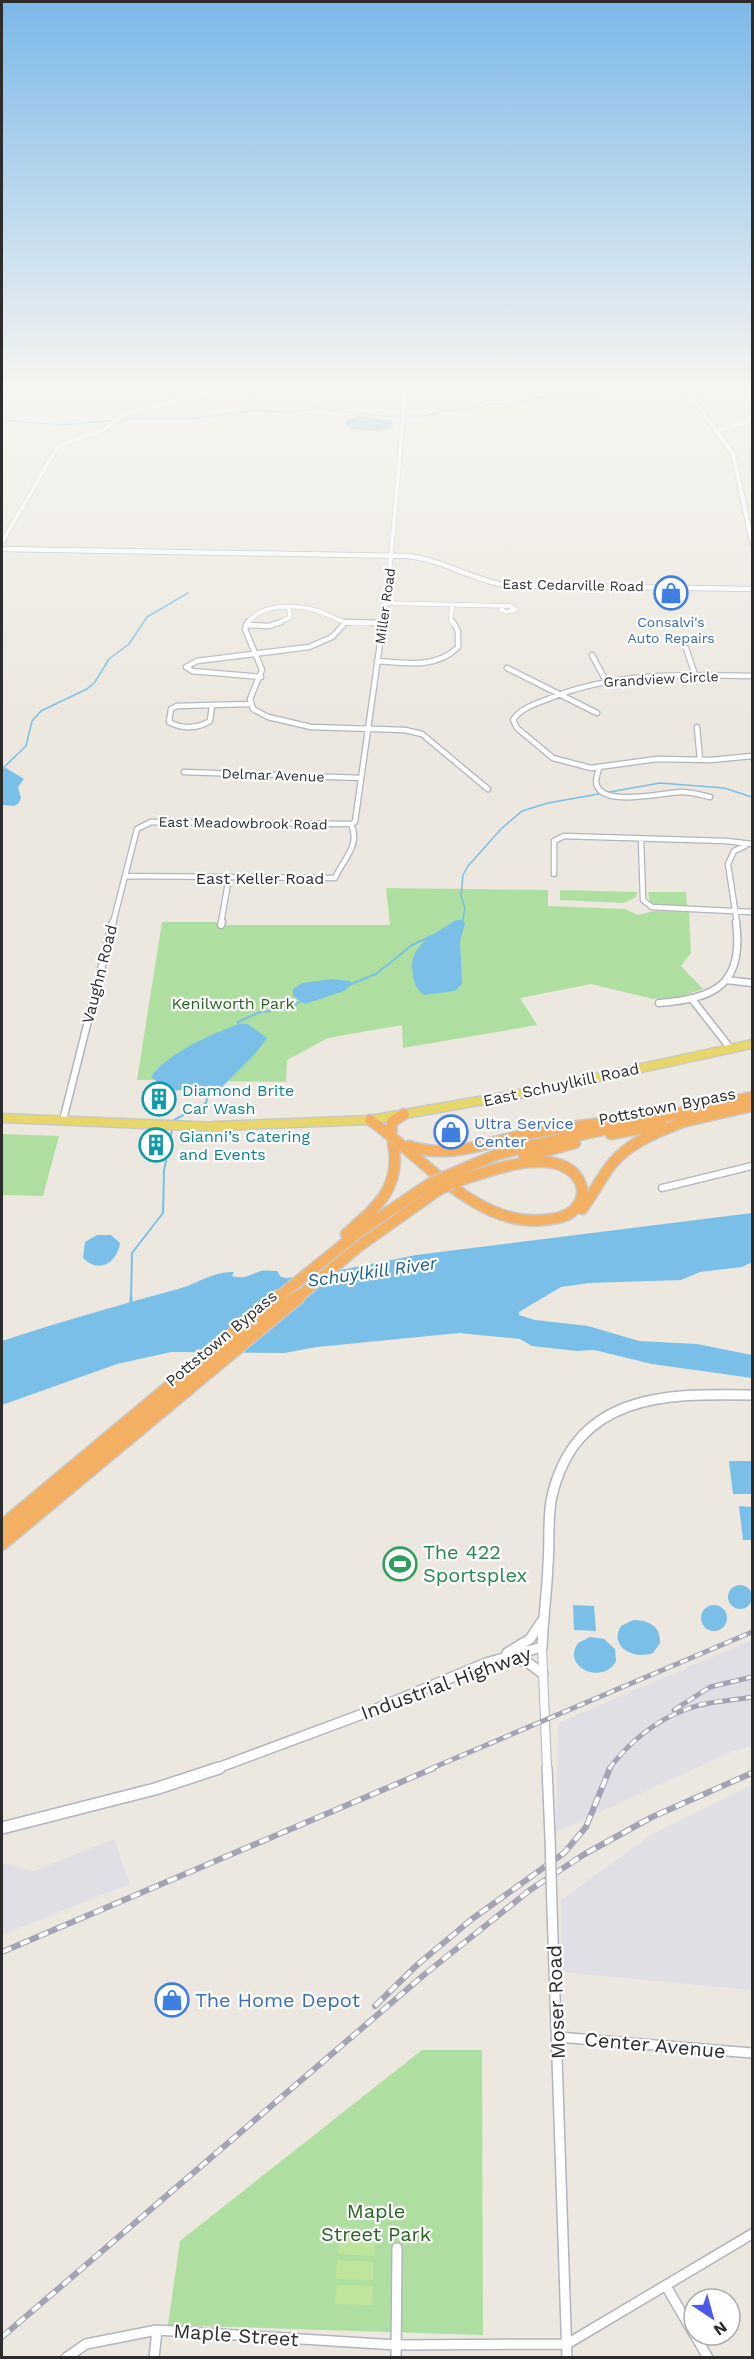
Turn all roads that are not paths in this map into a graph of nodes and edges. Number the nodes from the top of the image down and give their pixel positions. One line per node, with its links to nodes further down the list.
1 (29, 495): 4 (street)
2 (395, 495): 7 (street, Miller Road)
3 (743, 495): 5 (street)
4 (2, 542)
5 (753, 542)
6 (2, 549): 7 (street, East Cedarville Road)
7 (392, 556): 8 (street, East Cedarville Road); 9 (street, Miller Road)
8 (753, 589)
9 (385, 603): 10 (street); 14 (street, Miller Road)
10 (452, 605): 12 (street); 19 (street)
11 (290, 607): 13 (street); 15 (street); 15 (street)
12 (503, 607)
13 (346, 622): 14 (street); 17 (street)
14 (382, 623): 19 (street, Miller Road)
15 (246, 625): 17 (street)
16 (686, 648): 21 (street)
17 (256, 655): 23 (street); 23 (street)
18 (592, 655): 24 (street)
19 (377, 661): 30 (street, Miller Road)
20 (507, 668): 25 (street)
21 (695, 675): 22 (street, Grandview Circle); 24 (street, Grandview Circle)
22 (753, 676)
23 (261, 677): 26 (street)
24 (606, 681): 25 (street, Grandview Circle)
25 (558, 693): 28 (street); 33 (street, Grandview Circle)
26 (250, 704): 27 (street); 30 (street)
27 (212, 705): 27 (street)
28 (597, 713)
29 (697, 727): 32 (street)
30 (368, 729): 35 (street, Miller Road); 36 (street)
31 (753, 756): 32 (street, Grandview Circle)
32 (700, 760): 33 (street, Grandview Circle)
33 (599, 768): 37 (street)
34 (184, 772): 35 (street, Delmar Avenue)
35 (361, 778): 38 (street, Miller Road)
36 (488, 789)
37 (710, 797)
38 (351, 824): 39 (street, East Meadowbrook Road); 45 (street, East Keller Road)
39 (136, 829): 44 (street, Vaughn Road)
40 (641, 839): 42 (street); 43 (street); 46 (street)
41 (753, 844): 42 (street)
42 (746, 846): 46 (street)
43 (554, 874)
44 (125, 876): 45 (street, East Keller Road); 60 (street, Vaughn Road)
45 (229, 877): 48 (street)
46 (734, 911): 47 (street); 49 (street)
47 (753, 912)
48 (221, 925)
49 (726, 980): 50 (street); 51 (street)
50 (753, 983)
51 (691, 998): 52 (street); 54 (street)
52 (659, 1003)
53 (753, 1044): 54 (main road, East Schuylkill Road)
54 (731, 1049): 57 (main road, East Schuylkill Road)
55 (753, 1097): 58 (highway, Pottstown Bypass)
56 (753, 1106): 62 (highway, Pottstown Bypass)
57 (404, 1114): 61 (main road, East Schuylkill Road); 63 (highway)
58 (662, 1116): 63 (highway); 65 (highway, Pottstown Bypass)
59 (2, 1118): 60 (main road, East Schuylkill Road)
60 (63, 1120): 61 (main road, East Schuylkill Road)
61 (370, 1120): 63 (highway)
62 (688, 1120): 63 (highway); 65 (highway, Pottstown Bypass)
63 (396, 1140): 65 (highway); 68 (highway)
64 (753, 1167): 67 (street)
65 (452, 1178): 66 (highway, Pottstown Bypass, bridge)
66 (434, 1187): 68 (highway, Pottstown Bypass); 70 (highway, Pottstown Bypass)
67 (662, 1188)
68 (334, 1248): 71 (highway, Pottstown Bypass)
69 (753, 1395): 74 (street, Industrial Highway)
70 (74, 1483): 72 (highway, Pottstown Bypass); 73 (highway)
71 (2, 1526)
72 (2, 1544)
73 (2, 1550)
74 (542, 1620): 75 (street, Industrial Highway); 76 (street)
75 (542, 1647): 76 (street, Industrial Highway); 77 (street, Moser Road)
76 (486, 1663): 77 (street); 78 (street, Industrial Highway)
77 (543, 1674): 79 (street, Moser Road, bridge)
78 (2, 1828)
79 (558, 2037): 80 (street, Center Avenue); 86 (street, Moser Road)
80 (753, 2053)
81 (753, 2234): 83 (street)
82 (397, 2248): 87 (street)
83 (666, 2286): 84 (street); 86 (street)
84 (682, 2313)
85 (157, 2330): 87 (street, Maple Street); 88 (street, Maple Street); 89 (street)
86 (567, 2344): 87 (street, Maple Street); 91 (street, Moser Road)
87 (396, 2345): 90 (street)
88 (66, 2358)
89 (154, 2358)
90 (396, 2358)
91 (567, 2358)

